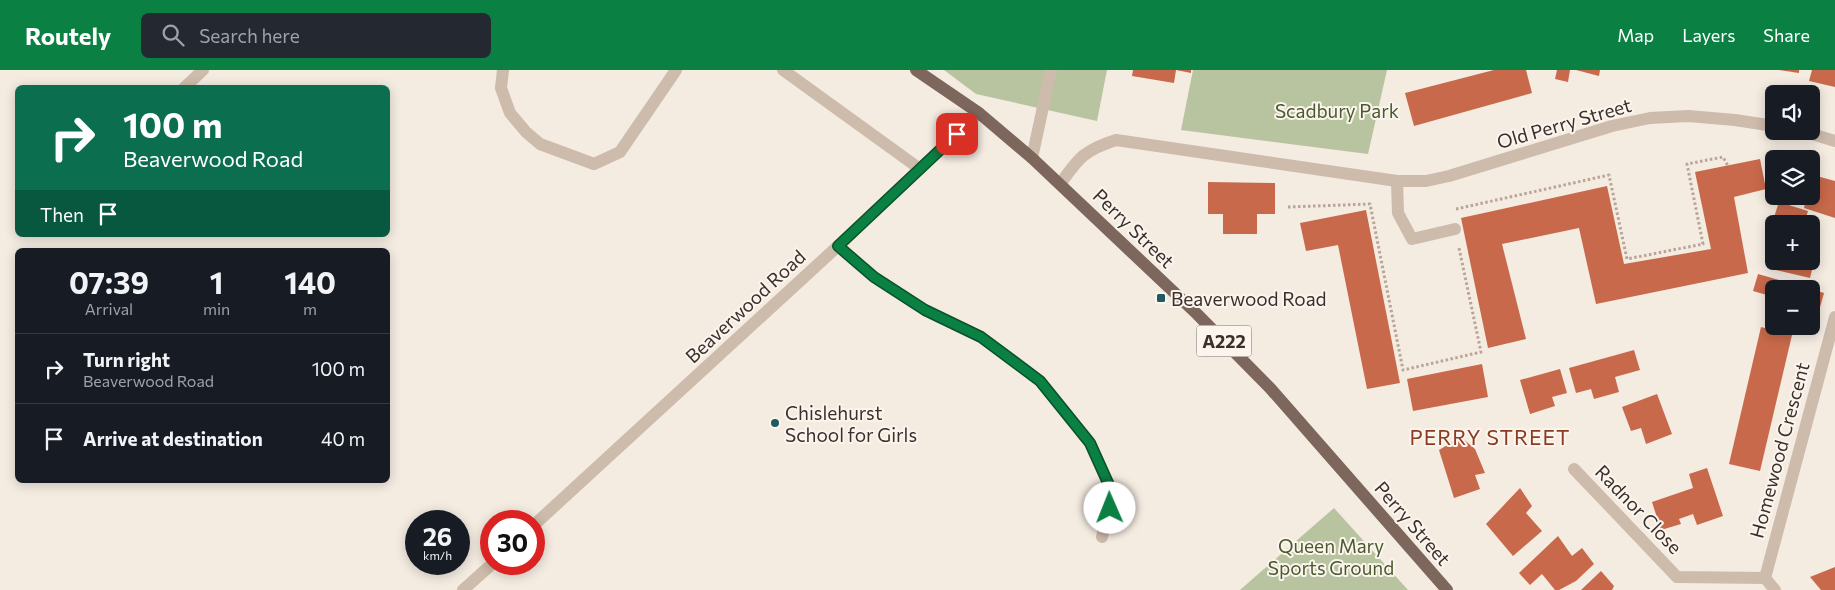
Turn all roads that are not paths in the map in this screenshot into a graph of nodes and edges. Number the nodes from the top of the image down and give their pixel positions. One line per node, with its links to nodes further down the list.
1 (203, 70): 7 (street)
2 (503, 70): 3 (street)
3 (676, 70)
4 (783, 70): 13 (street)
5 (916, 70): 8 (main road, Perry Street / A222)
6 (1051, 70): 12 (street)
7 (187, 85)
8 (978, 113): 12 (main road, Perry Street / A222); 13 (street, Beaverwood Road)
9 (1765, 125): 14 (street, Old Perry Street)
10 (1820, 136): 11 (street)
11 (1835, 141)
12 (1032, 158): 15 (main road, Perry Street / A222)
13 (920, 169): 17 (street, Beaverwood Road)
14 (1397, 180): 15 (street, Old Perry Street); 16 (street)
15 (1061, 183): 25 (main road, Perry Street / A222)
16 (1455, 230)
17 (838, 246): 20 (street, Beaverwood Road); 21 (street)
18 (1835, 317): 23 (street, Homewood Crescent)
19 (1574, 470): 23 (street, Radnor Close)
20 (545, 515)
21 (1102, 537)
22 (480, 575): 24 (street)
23 (1765, 578): 26 (street)
24 (463, 590)
25 (1447, 590)
26 (1775, 590)

